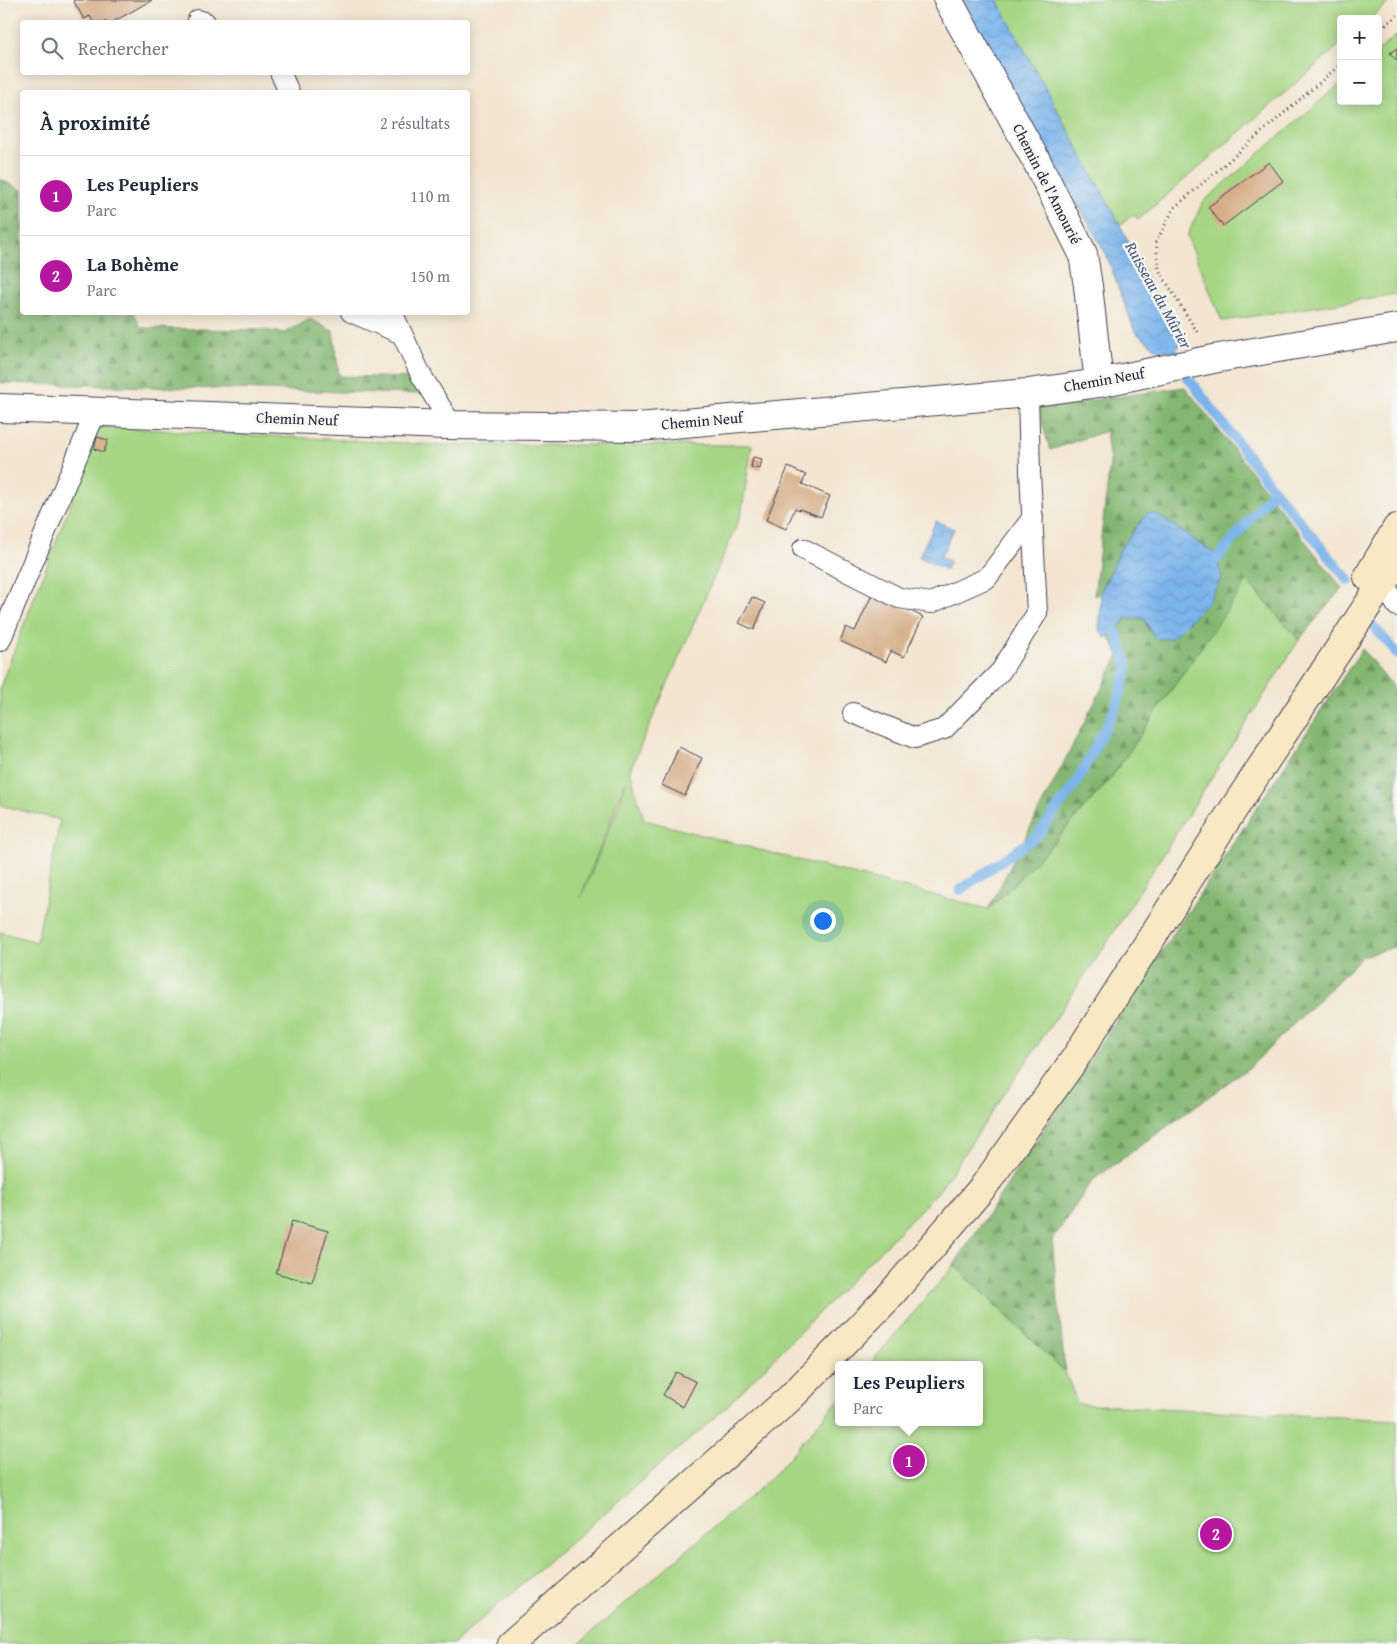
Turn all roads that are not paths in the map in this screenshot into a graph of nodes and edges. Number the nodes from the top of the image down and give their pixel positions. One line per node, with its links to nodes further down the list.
1 (948, 0): 8 (street, Chemin de l'Amourié)
2 (281, 75): 3 (lane)
3 (288, 90)
4 (358, 315): 7 (lane)
5 (393, 315): 7 (lane)
6 (1397, 328): 8 (street, Chemin Neuf)
7 (402, 334): 12 (lane)
8 (1099, 383): 9 (street, Chemin Neuf)
9 (1028, 393): 12 (street, Chemin Neuf); 13 (lane)
10 (0, 408): 11 (street, Chemin Neuf)
11 (96, 411): 12 (street, Chemin Neuf); 18 (lane)
12 (451, 424)
13 (1033, 517): 15 (lane); 19 (lane)
14 (1397, 528): 20 (main road)
15 (803, 549)
16 (1390, 571): 17 (lane); 20 (main road)
17 (1397, 606)
18 (0, 641)
19 (853, 713)
20 (1225, 822): 21 (main road)
21 (511, 1644)

